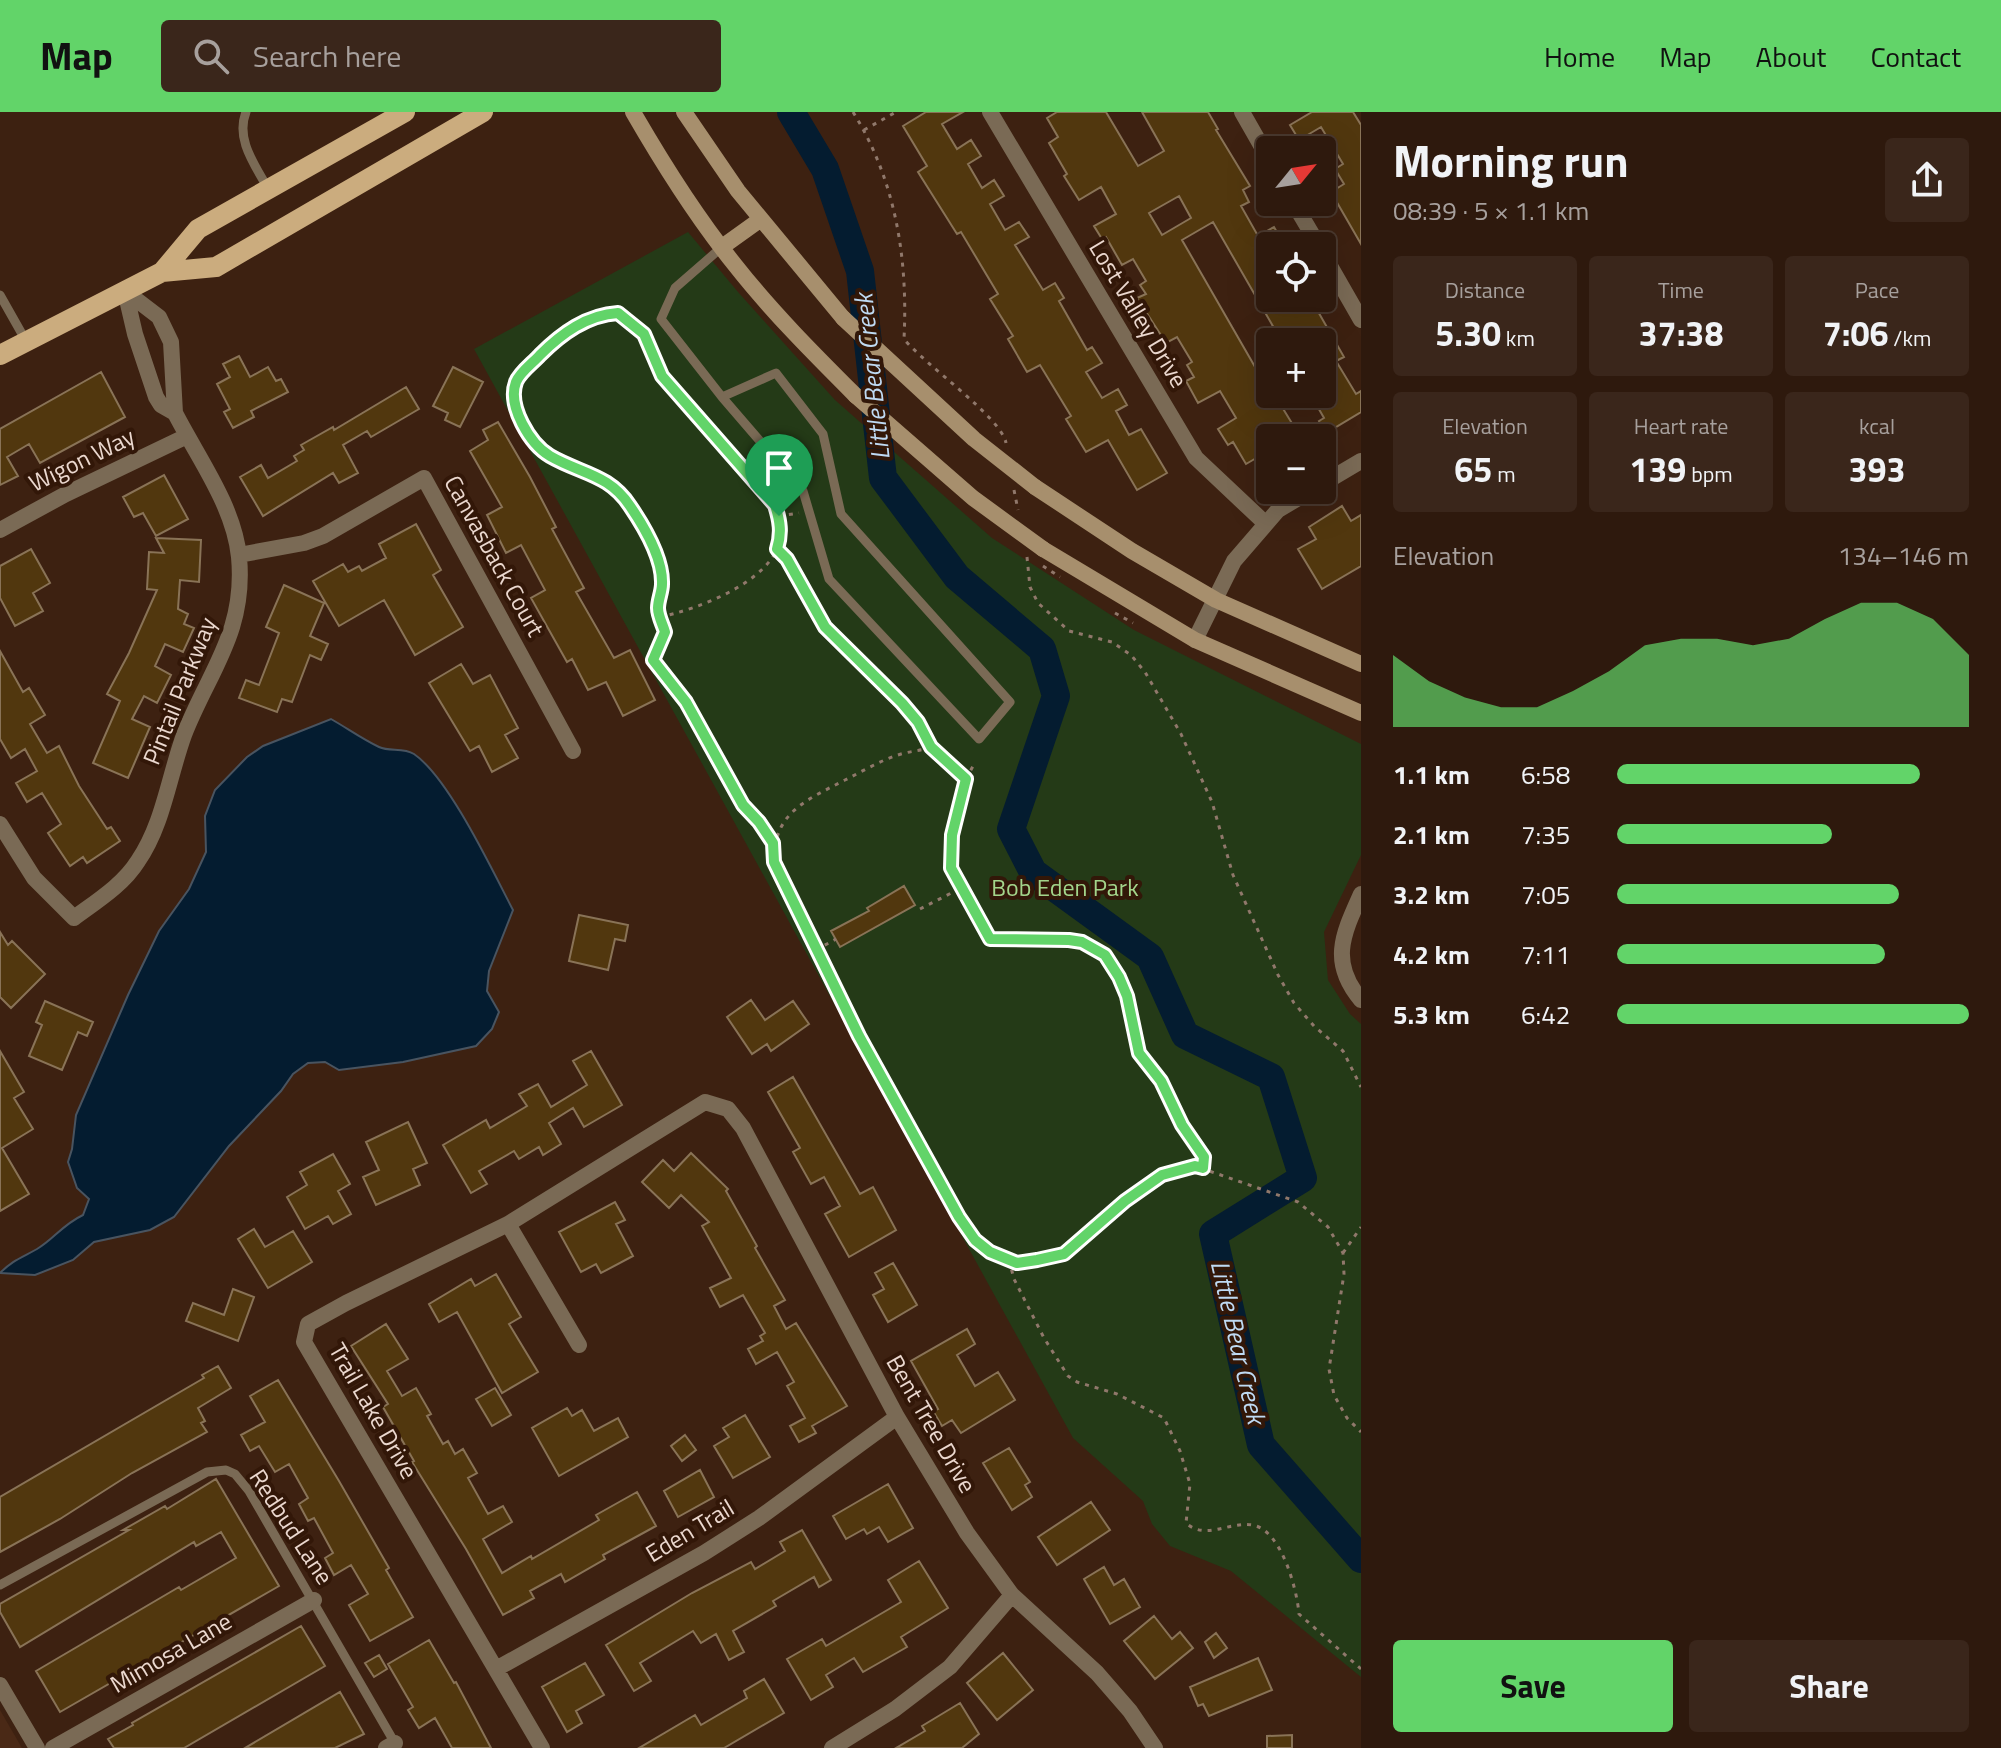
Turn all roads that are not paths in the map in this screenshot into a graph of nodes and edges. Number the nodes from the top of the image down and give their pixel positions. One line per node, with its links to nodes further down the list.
1 (246, 112): 9 (lane)
2 (405, 112): 9 (main road)
3 (483, 112): 12 (main road)
4 (633, 112): 11 (main road)
5 (684, 112): 10 (main road)
6 (990, 112): 27 (street, Lost Valley Drive)
7 (1242, 112): 8 (street)
8 (1256, 136)
9 (268, 189): 12 (main road)
10 (761, 219): 11 (main road); 30 (main road, bridge)
11 (722, 247): 21 (lane); 31 (main road, bridge)
12 (162, 272): 14 (main road)
13 (1336, 276): 16 (street)
14 (125, 291): 17 (main road); 19 (street, Pintail Parkway); 20 (street, Pintail Parkway)
15 (0, 295): 17 (lane)
16 (1361, 320)
17 (26, 341): 18 (main road)
18 (0, 355)
19 (174, 361): 20 (street); 22 (street, Pintail Parkway)
20 (144, 365): 22 (street, Pintail Parkway)
21 (722, 397): 21 (lane)
22 (175, 413): 23 (street, Pintail Parkway)
23 (187, 436): 28 (street, Wigon Way); 29 (street, Pintail Parkway)
24 (1361, 461): 25 (street)
25 (1336, 476)
26 (1288, 504): 27 (street)
27 (1266, 524): 30 (street)
28 (0, 530)
29 (239, 555): 34 (street, Canvasback Court); 35 (street, Pintail Parkway)
30 (1216, 600): 31 (street); 32 (main road)
31 (1195, 640): 33 (main road)
32 (1361, 664)
33 (1361, 713)
34 (573, 751)
35 (0, 824)
36 (1361, 894): 37 (street)
37 (1361, 1000)
38 (705, 1102): 39 (street, Trail Lake Drive); 41 (street, Bent Tree Drive)
39 (508, 1224): 40 (street); 45 (street, Trail Lake Drive)
40 (579, 1345)
41 (897, 1417): 43 (street, Bent Tree Drive); 45 (street, Eden Trail)
42 (0, 1585): 44 (lane, Redbud Lane)
43 (1012, 1595): 51 (street); 52 (street, Bent Tree Drive)
44 (314, 1600): 47 (lane, Redbud Lane); 49 (street, Mimosa Lane)
45 (496, 1669): 50 (street, Trail Lake Drive)
46 (0, 1685): 48 (street)
47 (393, 1746)
48 (37, 1748)
49 (53, 1748)
50 (542, 1748)
51 (832, 1748)
52 (1155, 1748)

